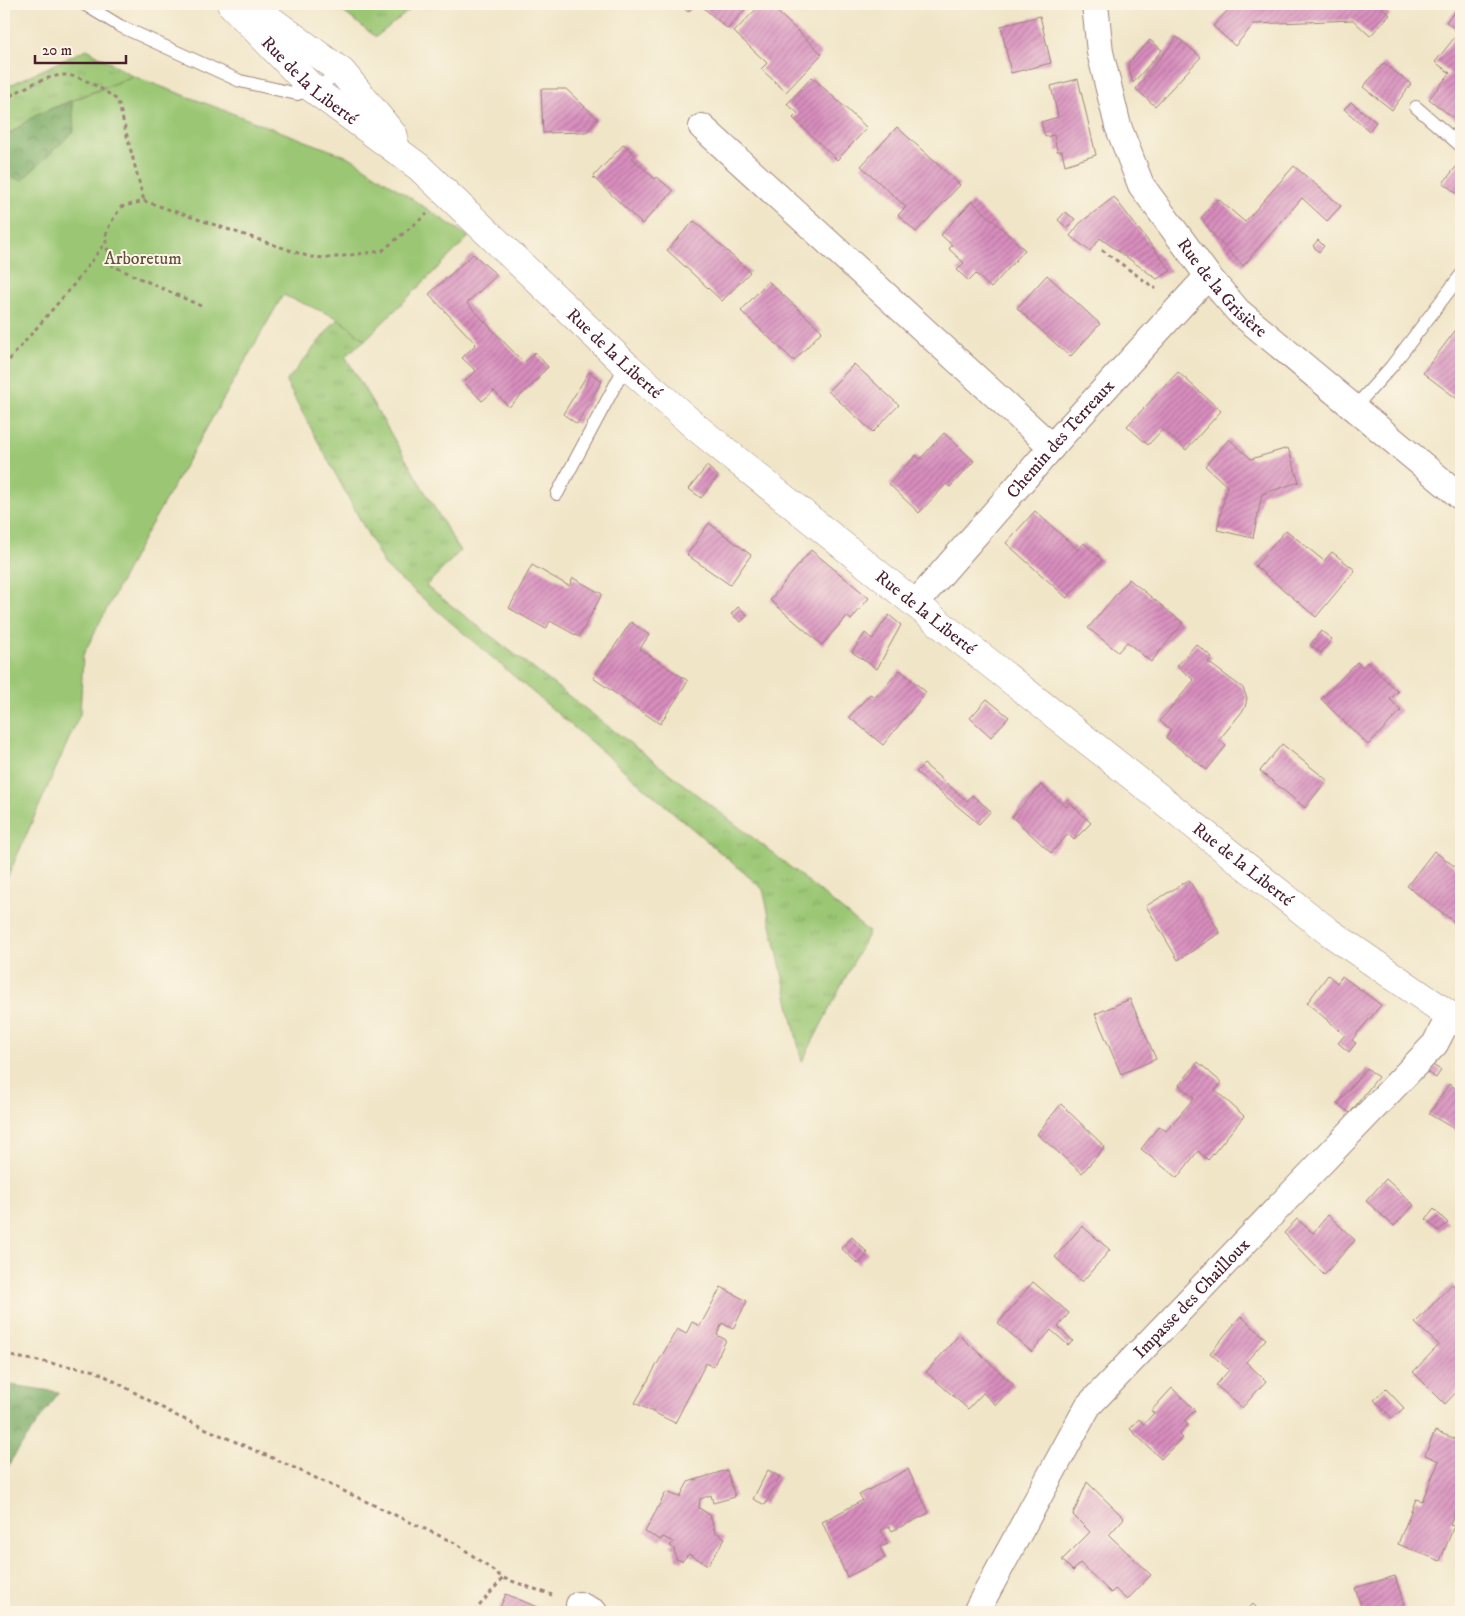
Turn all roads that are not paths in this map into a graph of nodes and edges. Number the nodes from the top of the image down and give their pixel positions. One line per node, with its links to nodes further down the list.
1 (84, 4): 6 (lane)
2 (231, 4): 6 (street, Rue de la Liberté)
3 (249, 4): 5 (street, Rue de la Liberté)
4 (1095, 4): 12 (street, Rue de la Grisière)
5 (342, 72): 6 (lane); 10 (street, Rue de la Liberté)
6 (313, 89): 10 (street, Rue de la Liberté)
7 (1416, 107): 9 (lane)
8 (702, 126): 15 (street)
9 (1461, 146)
10 (419, 167): 13 (street, Rue de la Liberté)
11 (1461, 275): 14 (lane)
12 (1208, 276): 14 (street, Rue de la Grisière); 15 (street, Chemin des Terreaux)
13 (626, 365): 16 (lane); 18 (street, Rue de la Liberté)
14 (1354, 408): 17 (street, Rue de la Grisière)
15 (1052, 447): 18 (street, Chemin des Terreaux)
16 (557, 494)
17 (1461, 497)
18 (915, 604): 19 (street, Rue de la Liberté)
19 (1456, 1019): 20 (street, Impasse des Chailloux)
20 (976, 1612)

